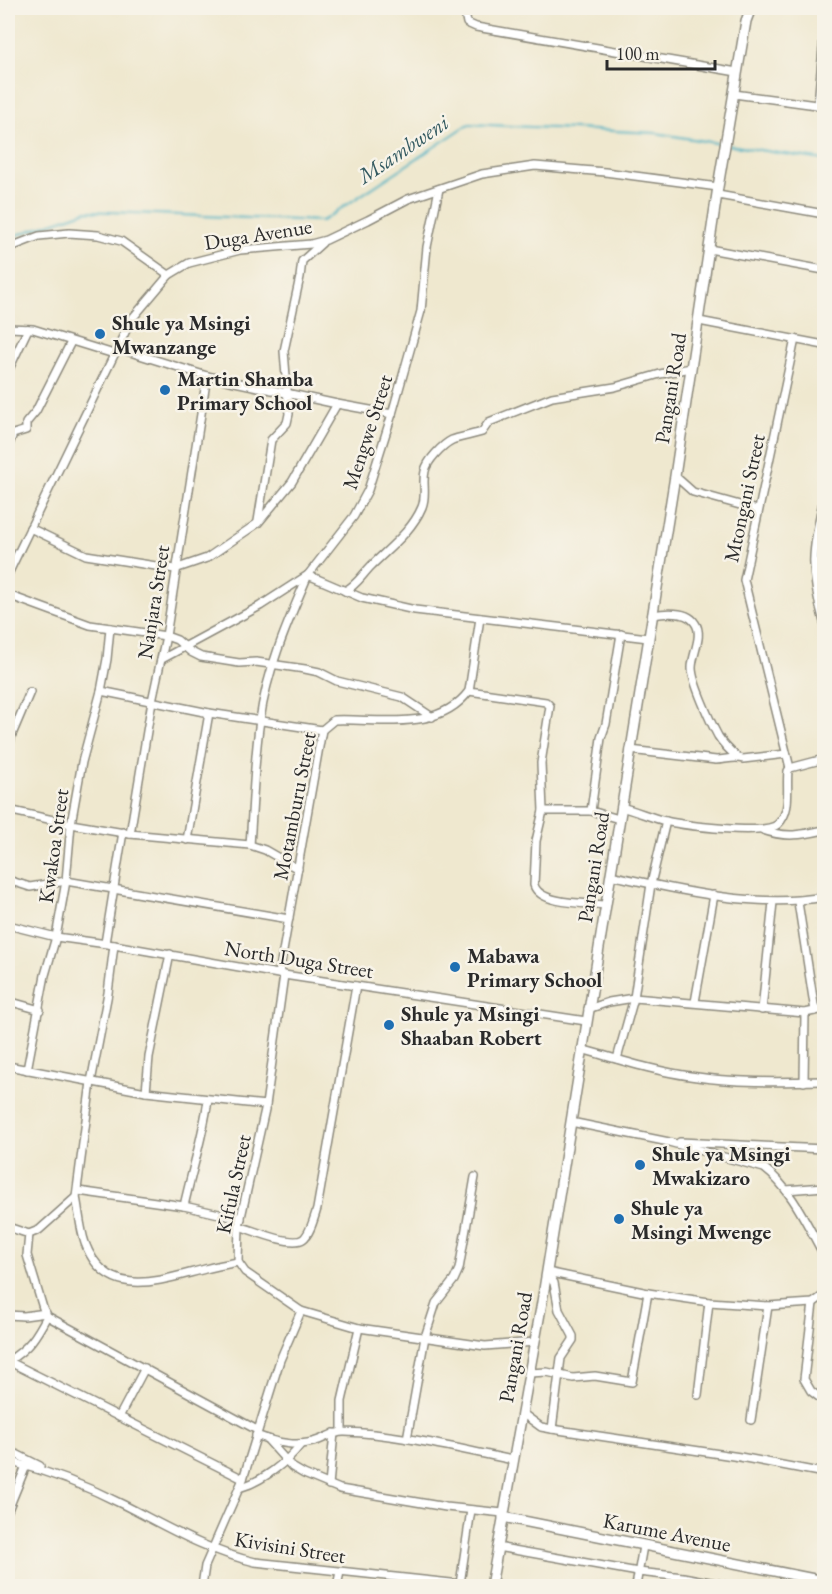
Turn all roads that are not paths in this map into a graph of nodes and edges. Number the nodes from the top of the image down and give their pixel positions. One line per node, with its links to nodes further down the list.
1 (464, 8): 7 (street)
2 (743, 8): 4 (main road)
3 (751, 8): 4 (main road)
4 (746, 21): 7 (main road, Pangani Road)
5 (825, 36): 6 (street)
6 (824, 47): 9 (street)
7 (737, 72): 8 (main road, Pangani Road)
8 (734, 94): 9 (street); 11 (main road, Pangani Road)
9 (821, 106)
10 (439, 189): 11 (street, Duga Avenue); 13 (street, Duga Avenue); 30 (street, Mengwe Street)
11 (718, 191): 12 (street, Duga Avenue); 15 (main road, Pangani Road)
12 (825, 214)
13 (326, 240): 17 (street, Duga Avenue); 28 (street)
14 (8, 248): 17 (street)
15 (710, 249): 16 (street); 18 (main road, Pangani Road)
16 (825, 270)
17 (169, 275): 24 (street, Duga Avenue)
18 (699, 321): 21 (street); 25 (main road, Pangani Road)
19 (8, 328): 20 (street)
20 (28, 329): 22 (street); 26 (street)
21 (795, 339): 23 (street); 34 (street, Mtongani Street)
22 (71, 342): 24 (street); 31 (street)
23 (825, 345)
24 (115, 351): 27 (street); 36 (street, Duga Avenue)
25 (691, 368): 32 (main road, Pangani Road); 40 (street)
26 (8, 371)
27 (207, 376): 28 (street); 37 (street, Nanjara Street)
28 (288, 393): 29 (street); 35 (street)
29 (337, 404): 30 (street); 35 (street)
30 (392, 414): 39 (street, Mengwe Street)
31 (8, 447)
32 (675, 476): 34 (street); 42 (main road, Pangani Road)
33 (825, 498): 44 (street)
34 (758, 510): 62 (street, Mtongani Street)
35 (258, 523): 37 (street)
36 (30, 528): 37 (street); 38 (street, Duga Avenue)
37 (175, 569): 47 (street, Nanjara Street)
38 (8, 574)
39 (308, 575): 40 (street); 49 (street, Mengwe Street); 51 (street)
40 (345, 591): 43 (street)
41 (8, 595): 45 (street)
42 (652, 615): 48 (main road, Pangani Road); 63 (street)
43 (480, 618): 46 (street); 53 (street)
44 (825, 622)
45 (110, 628): 47 (street); 52 (street, Kwakoa Street)
46 (621, 634): 48 (street); 69 (street)
47 (166, 636): 49 (street); 50 (street, Nanjara Street)
48 (648, 638): 60 (main road, Pangani Road)
49 (184, 647): 50 (street, Mengwe Street); 51 (street)
50 (162, 659): 55 (street, Nanjara Street)
51 (273, 664): 57 (street); 58 (street)
52 (101, 691): 55 (street); 72 (street, Kwakoa Street)
53 (469, 691): 57 (street, Motamburu Street); 68 (street)
54 (30, 693): 61 (street)
55 (152, 701): 56 (street); 75 (street, Nanjara Street)
56 (209, 713): 58 (street); 76 (street)
57 (432, 717): 59 (street, Motamburu Street)
58 (260, 720): 59 (street); 77 (street)
59 (322, 730): 78 (street, Motamburu Street)
60 (630, 750): 63 (street); 66 (main road, Pangani Road)
61 (8, 754)
62 (786, 754): 63 (street); 65 (street, Mtongani Street)
63 (737, 757)
64 (825, 759): 65 (street)
65 (790, 768): 73 (street)
66 (621, 807): 70 (main road, Pangani Road); 71 (street)
67 (8, 810): 72 (street)
68 (543, 811): 69 (street); 88 (street)
69 (591, 811): 70 (street)
70 (619, 819): 79 (main road, Pangani Road)
71 (666, 821): 73 (street); 82 (street)
72 (71, 824): 75 (street); 81 (street, Kwakoa Street)
73 (763, 830): 74 (street)
74 (825, 830)
75 (126, 833): 76 (street); 83 (street, Nanjara Street)
76 (187, 840): 77 (street)
77 (250, 845): 78 (street)
78 (298, 869): 89 (street, Motamburu Street)
79 (610, 875): 82 (street); 88 (main road, Pangani Road)
80 (8, 880): 81 (street)
81 (66, 881): 83 (street); 91 (street, Kwakoa Street)
82 (651, 884): 84 (street); 97 (street)
83 (114, 889): 89 (street); 92 (street, Nanjara Street)
84 (714, 895): 86 (street); 99 (street)
85 (825, 897): 87 (street)
86 (773, 902): 87 (street); 103 (street)
87 (798, 902): 104 (street)
88 (605, 905): 102 (main road, Pangani Road)
89 (289, 918): 95 (street, Motamburu Street)
90 (8, 925): 91 (street, North Duga Street)
91 (56, 937): 92 (street, North Duga Street); 101 (street, Kwakoa Street)
92 (105, 943): 93 (street, North Duga Street)
93 (114, 945): 94 (street, North Duga Street); 112 (street)
94 (170, 954): 95 (street, North Duga Street); 114 (street)
95 (282, 974): 96 (street, North Duga Street); 116 (street, Kifula Street)
96 (356, 986): 106 (street, North Duga Street); 125 (street)
97 (634, 998): 99 (street); 102 (street); 108 (street)
98 (8, 1001): 101 (street)
99 (695, 1002): 103 (street)
100 (825, 1009): 104 (street)
101 (40, 1010): 110 (street, Kwakoa Street)
102 (588, 1010): 106 (main road, Pangani Road)
103 (762, 1010): 105 (street)
104 (815, 1011): 105 (street)
105 (805, 1012): 113 (street)
106 (586, 1021): 107 (main road, Pangani Road)
107 (581, 1049): 108 (street); 117 (main road, Pangani Road)
108 (617, 1059): 113 (street)
109 (9, 1069): 110 (street)
110 (27, 1070): 112 (street)
111 (825, 1081): 113 (street)
112 (91, 1082): 114 (street); 123 (street)
113 (804, 1082)
114 (146, 1092): 115 (street)
115 (208, 1100): 116 (street); 124 (street)
116 (266, 1105): 125 (street, Kifula Street)
117 (571, 1122): 118 (street); 130 (main road, Pangani Road)
118 (669, 1142): 119 (street); 122 (street)
119 (825, 1149)
120 (476, 1177): 140 (street)
121 (825, 1187): 122 (street)
122 (786, 1190): 128 (street)
123 (77, 1194): 124 (street); 127 (street); 129 (street)
124 (184, 1206): 125 (street)
125 (240, 1222): 129 (street, Kifula Street)
126 (8, 1227): 127 (street)
127 (29, 1234): 137 (street)
128 (825, 1255)
129 (237, 1262): 136 (street, Kifula Street)
130 (547, 1272): 131 (street); 141 (main road, Pangani Road); 145 (street)
131 (648, 1293): 133 (street); 145 (street)
132 (825, 1295): 134 (street)
133 (709, 1302): 135 (street); 146 (street)
134 (813, 1303): 135 (street); 147 (street)
135 (768, 1306): 150 (street)
136 (301, 1311): 139 (street, Kifula Street); 153 (street)
137 (46, 1314): 138 (street); 142 (street); 143 (street)
138 (8, 1315)
139 (359, 1328): 140 (street, Kifula Street); 152 (street)
140 (425, 1337): 141 (street, Kifula Street); 156 (street)
141 (535, 1342): 144 (main road, Pangani Road)
142 (8, 1361): 149 (street)
143 (144, 1368): 149 (street); 153 (street)
144 (529, 1373): 145 (street); 148 (main road, Pangani Road)
145 (560, 1375): 151 (street)
146 (698, 1395)
147 (825, 1401)
148 (522, 1413): 151 (street); 159 (main road, Pangani Road)
149 (119, 1417): 165 (street)
150 (751, 1420)
151 (552, 1429): 163 (street)
152 (342, 1431): 154 (street); 156 (street)
153 (257, 1433): 155 (street); 165 (street)
154 (334, 1433): 157 (street); 166 (street)
155 (267, 1439): 157 (street); 161 (street)
156 (407, 1439): 159 (street)
157 (301, 1444): 161 (street)
158 (8, 1450): 164 (street)
159 (513, 1460): 170 (main road, Pangani Road)
160 (8, 1461): 162 (street, Kivisini Street)
161 (285, 1461): 166 (street); 167 (street)
162 (26, 1466): 164 (street, Kivisini Street); 168 (street)
163 (825, 1473)
164 (64, 1478): 172 (street, Kivisini Street)
165 (243, 1479): 167 (street)
166 (329, 1485): 169 (street)
167 (239, 1488): 172 (street)
168 (8, 1510)
169 (471, 1510): 170 (street); 179 (street)
170 (503, 1515): 171 (main road, Pangani Road); 173 (main road, Karume Avenue)
171 (497, 1548): 175 (street); 183 (main road, Pangani Road)
172 (212, 1550): 176 (street, Kivisini Street); 180 (street)
173 (642, 1551): 175 (street); 178 (main road, Karume Avenue)
174 (825, 1567): 177 (street)
175 (638, 1569): 184 (street); 185 (street)
176 (340, 1572): 179 (street, Kivisini Street); 181 (street)
177 (823, 1580): 178 (main road, Karume Avenue)
178 (800, 1582)
179 (460, 1584): 182 (street, Kivisini Street)
180 (202, 1587)
181 (337, 1587)
182 (479, 1587)
183 (491, 1587)
184 (636, 1587)
185 (731, 1587)

